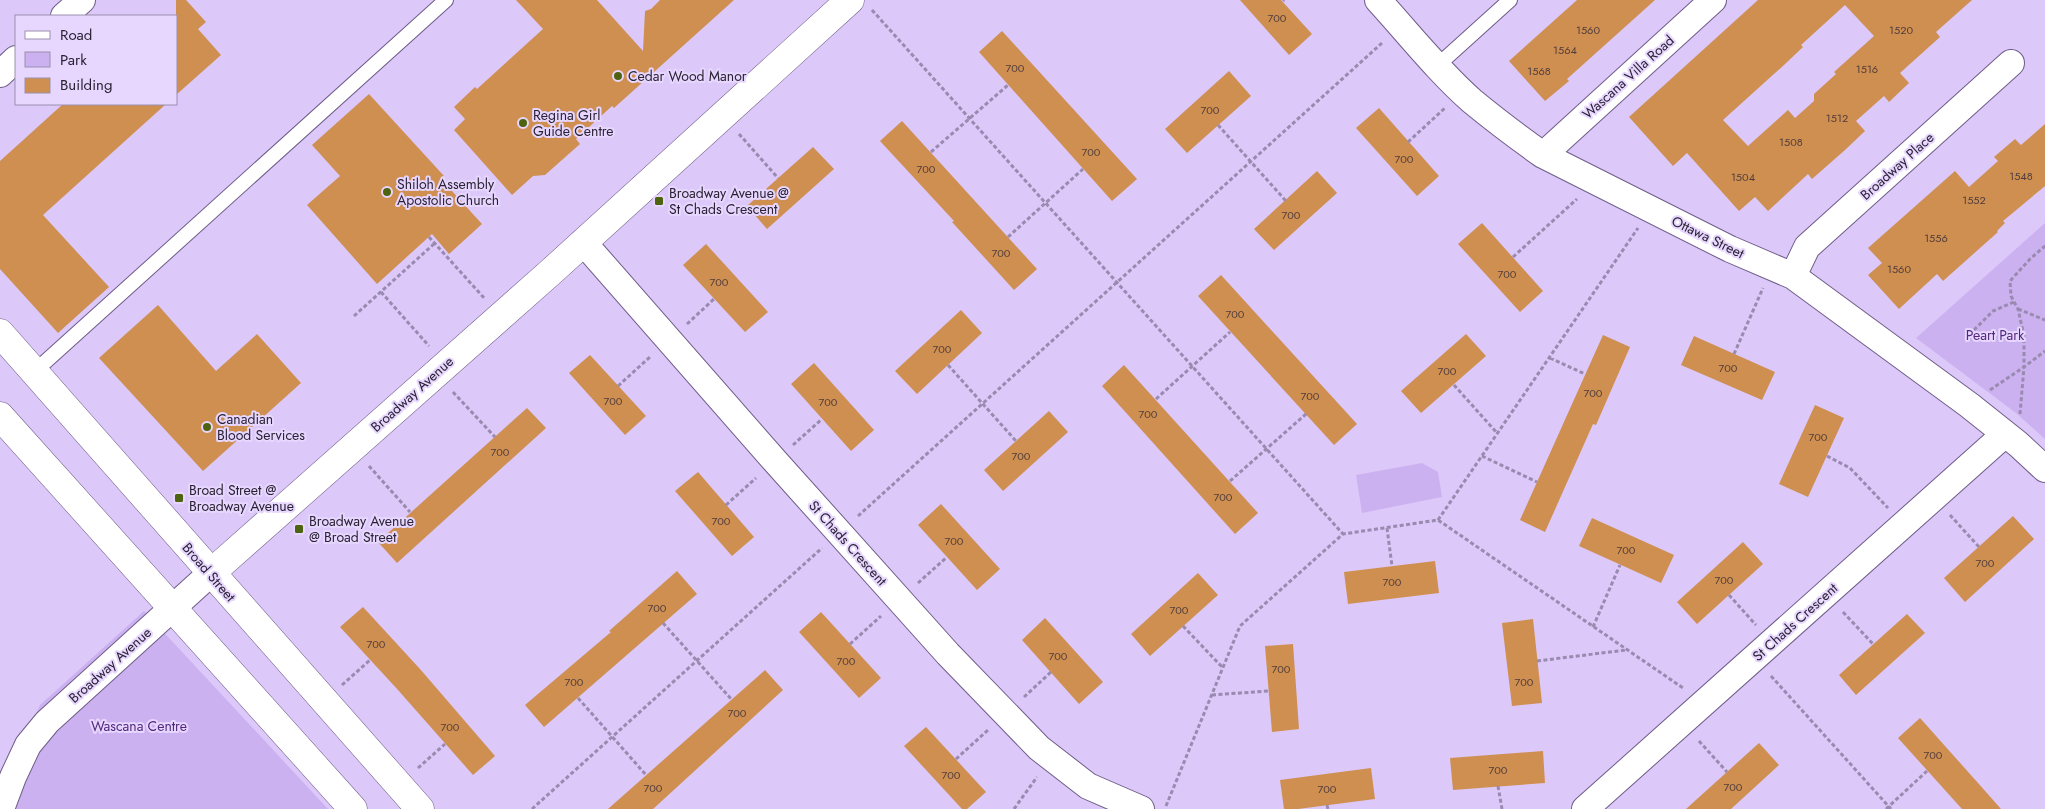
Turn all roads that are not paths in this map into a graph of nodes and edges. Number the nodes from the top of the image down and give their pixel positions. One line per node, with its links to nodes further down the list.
1 (82, 0): 7 (street)
2 (446, 0): 16 (lane)
3 (1378, 0): 10 (street, Ottawa Street)
4 (1510, 0): 10 (lane)
5 (1713, 0): 12 (street, Wascana Villa Road)
6 (860, 4): 13 (main road, Broadway Avenue)
7 (65, 15)
8 (15, 60): 11 (street)
9 (2011, 63): 14 (street, Broadway Place)
10 (1436, 66): 12 (street, Ottawa Street)
11 (0, 74)
12 (1543, 155): 14 (street, Ottawa Street)
13 (583, 242): 20 (main road, Broadway Avenue); 25 (street, St Chads Crescent)
14 (1783, 272): 18 (street, Ottawa Street)
15 (0, 333): 16 (main road, Broad Street)
16 (34, 372): 20 (main road, Broad Street)
17 (0, 416): 21 (main road)
18 (2012, 439): 19 (street, Ottawa Street); 26 (street, St Chads Crescent)
19 (2045, 470)
20 (211, 573): 21 (street, Broadway Avenue); 24 (main road, Broad Street)
21 (173, 608): 22 (street, Broadway Avenue); 23 (main road)
22 (1, 809)
23 (353, 809)
24 (420, 809)
25 (1141, 809)
26 (1585, 809)

